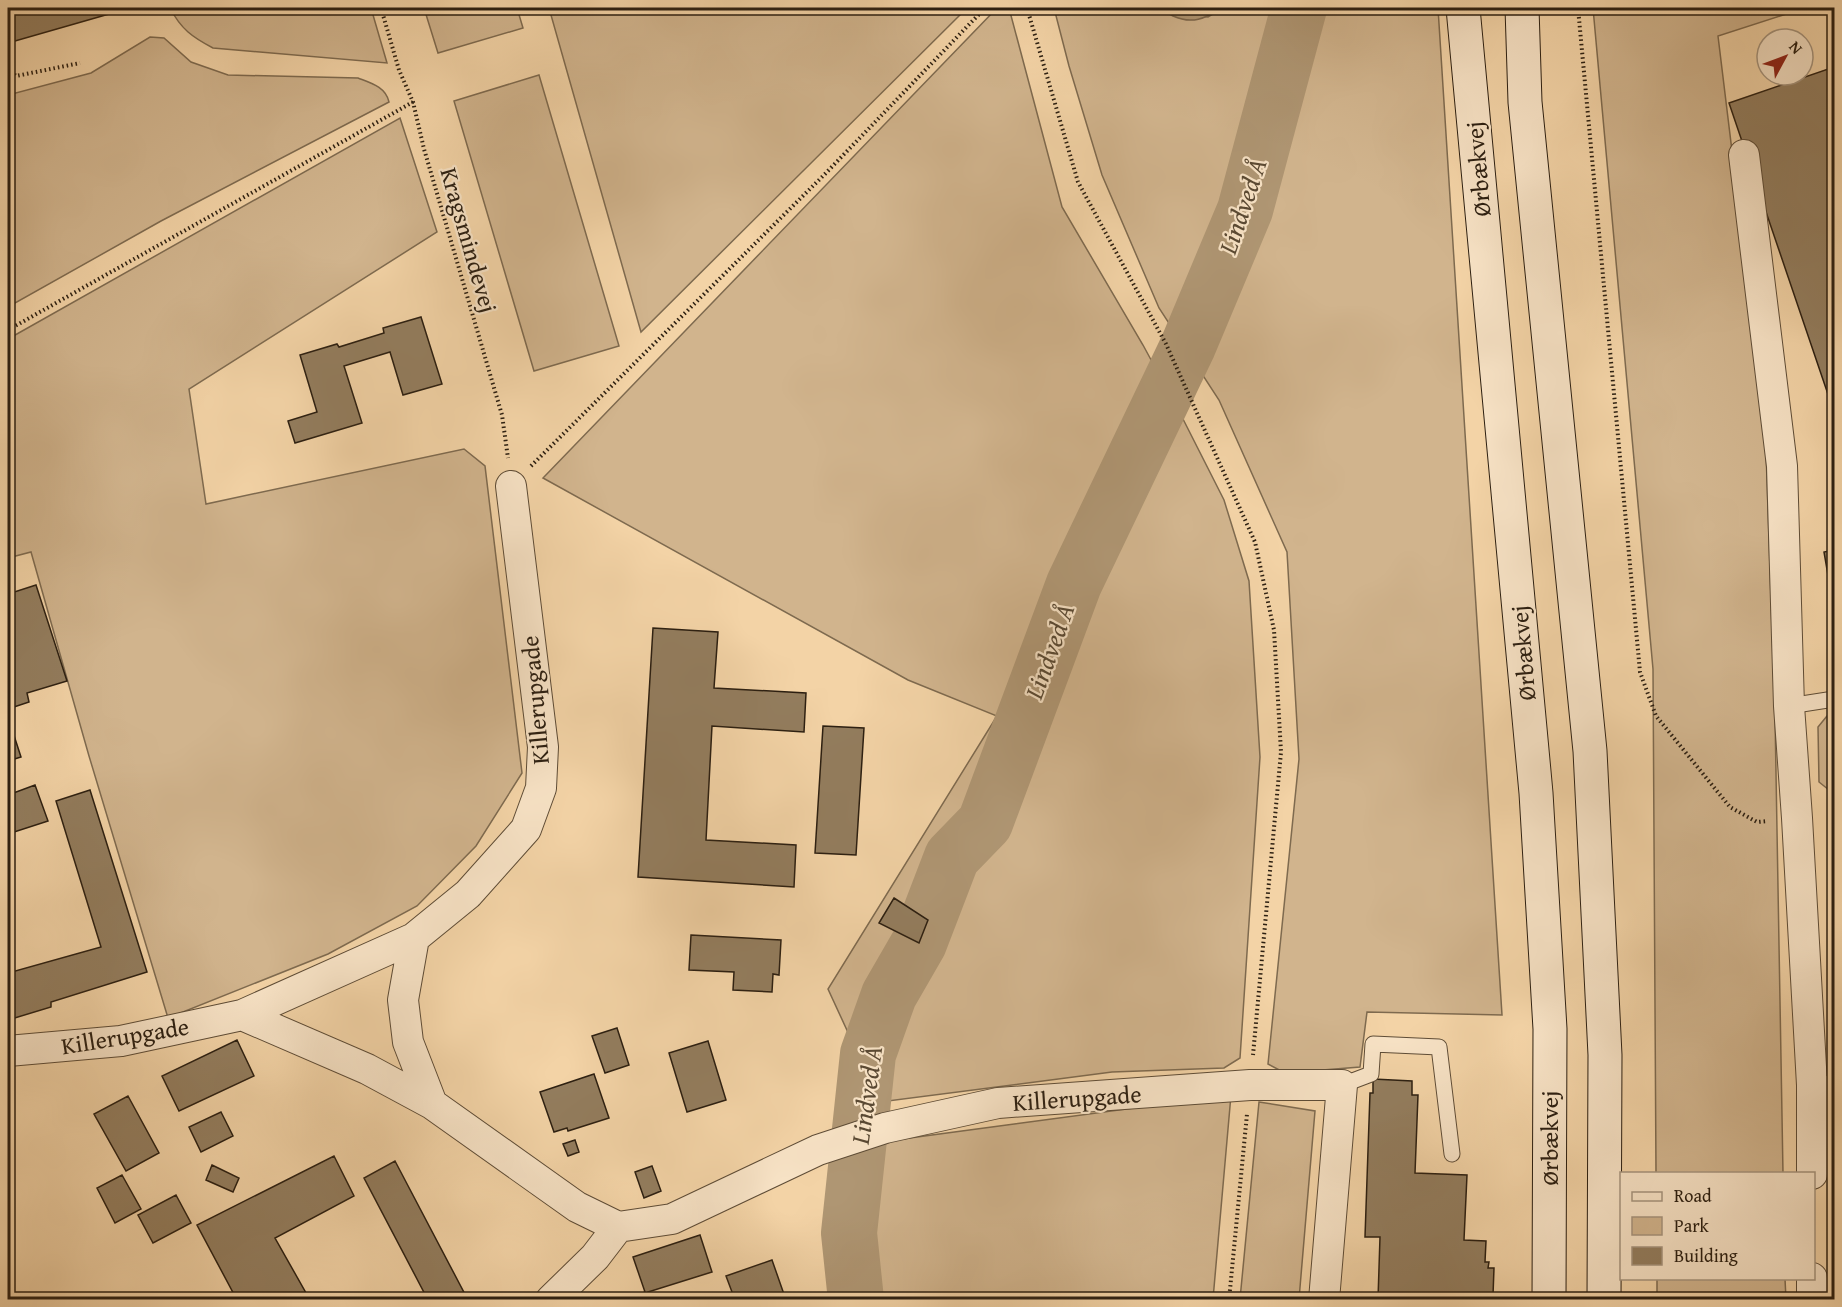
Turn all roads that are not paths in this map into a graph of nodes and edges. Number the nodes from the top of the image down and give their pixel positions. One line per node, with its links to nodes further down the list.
1 (1463, 8): 19 (main road, Ørbækvej)
2 (1522, 8): 20 (main road)
3 (1744, 155): 6 (street)
4 (511, 486): 7 (street, Killerupgade)
5 (1834, 699): 6 (lane)
6 (1789, 706): 11 (street)
7 (414, 938): 8 (street, Killerupgade); 12 (street)
8 (242, 1016): 9 (street, Killerupgade); 12 (street)
9 (8, 1051)
10 (1342, 1084): 13 (lane); 15 (street, Killerupgade); 18 (street)
11 (1823, 1084): 14 (street)
12 (432, 1104): 15 (street)
13 (1452, 1154)
14 (1812, 1172)
15 (618, 1227): 17 (street)
16 (1812, 1280): 21 (street)
17 (551, 1299)
18 (1324, 1299)
19 (1549, 1299)
20 (1604, 1299)
21 (1812, 1299)

